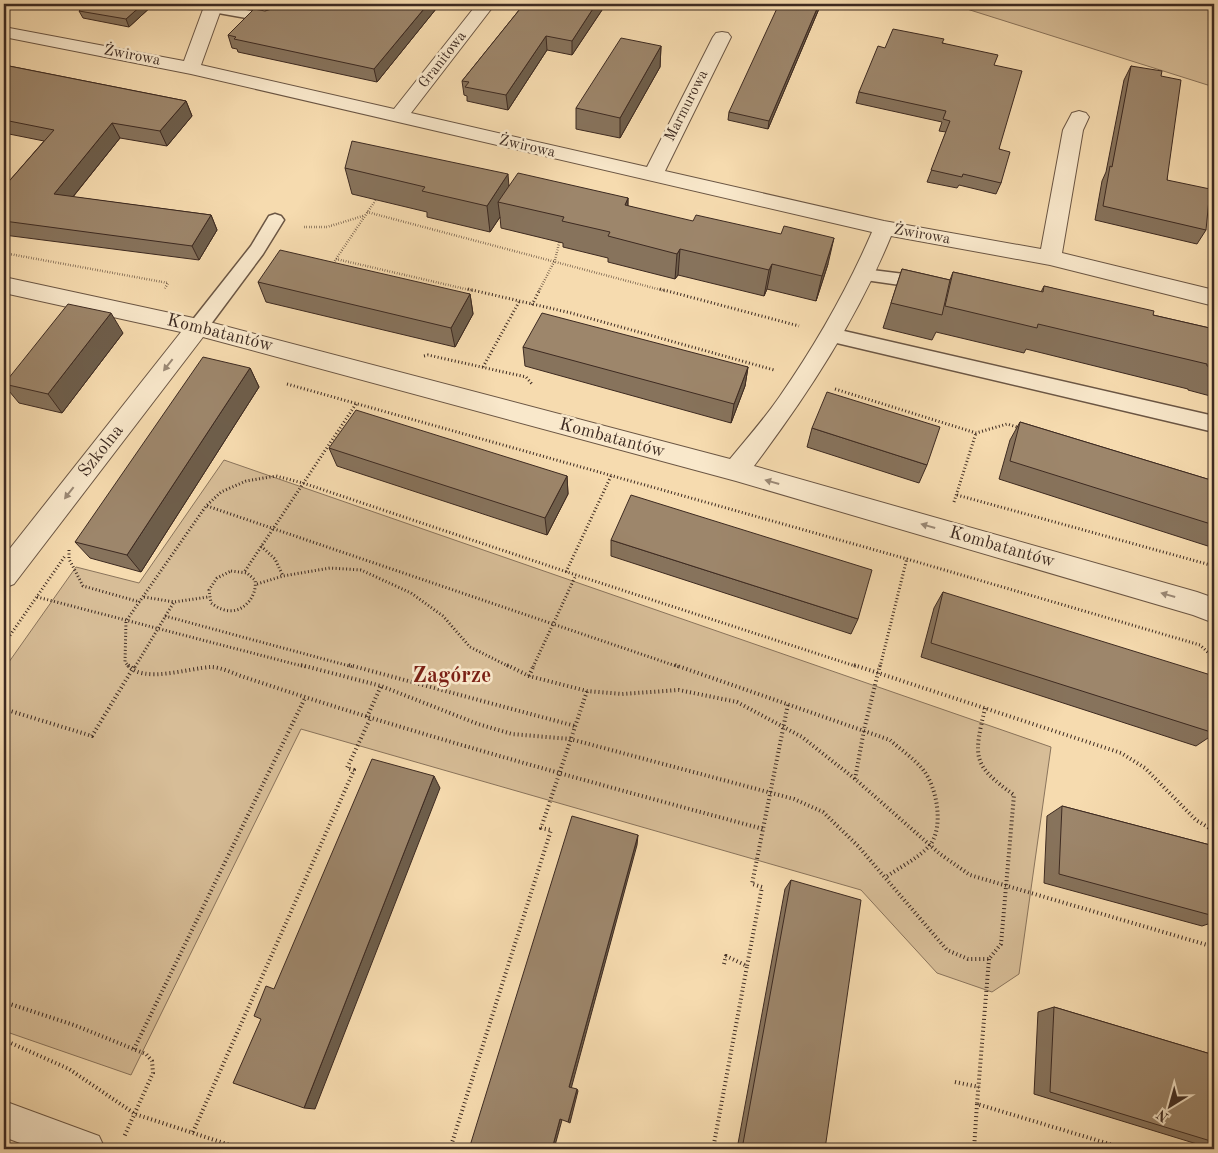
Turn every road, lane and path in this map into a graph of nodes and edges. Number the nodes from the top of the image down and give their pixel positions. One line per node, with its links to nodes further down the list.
1 (486, 4): 7 (street, Granitowa)
2 (213, 6): 3 (lane); 6 (street)
3 (269, 18)
4 (4, 32): 6 (street, Żwirowa)
5 (722, 36): 9 (street, Marmurowa)
6 (191, 68): 7 (street, Żwirowa)
7 (399, 116): 9 (street, Żwirowa)
8 (1079, 117): 16 (street)
9 (652, 176): 14 (street, Żwirowa)
10 (378, 197): 11 (path)
11 (367, 212): 12 (path); 18 (path)
12 (364, 216): 13 (path); 17 (path)
13 (273, 224): 26 (lane)
14 (884, 228): 16 (street, Żwirowa); 20 (street)
15 (561, 234): 18 (path)
16 (1050, 258): 23 (street, Żwirowa)
17 (336, 259): 19 (path); 24 (path)
18 (555, 260): 25 (path); 27 (path)
19 (332, 265)
20 (864, 275): 22 (lane); 27 (street)
21 (4, 285): 26 (street, Kombatantów)
22 (941, 285)
23 (1214, 298)
24 (519, 302): 25 (path); 28 (path)
25 (532, 305): 29 (path)
26 (198, 326): 35 (street, Kombatantów); 50 (street, Szkolna, one-way to 50)
27 (831, 335): 29 (street); 32 (lane)
28 (484, 367)
29 (803, 379): 34 (path); 35 (street)
30 (282, 383): 31 (path)
31 (356, 404): 36 (path); 37 (path)
32 (1214, 424)
33 (1026, 430): 34 (path)
34 (976, 433): 38 (path)
35 (736, 471): 41 (street, Kombatantów, one-way to 35)
36 (611, 476): 45 (path); 48 (path)
37 (303, 483): 40 (path); 42 (path); 48 (path)
38 (957, 495): 39 (path); 46 (path)
39 (954, 503)
40 (206, 506): 42 (path); 53 (path)
41 (915, 522): 45 (path); 57 (street, Kombatantów, one-way to 41)
42 (273, 527): 43 (path); 60 (path)
43 (261, 546): 47 (path); 51 (path)
44 (69, 550): 55 (path)
45 (907, 559): 63 (path); 65 (path)
46 (1214, 566)
47 (245, 571): 52 (path); 54 (path)
48 (566, 572): 49 (path)
49 (576, 575): 60 (path); 65 (path)
50 (4, 576)
51 (283, 576): 52 (path); 66 (path)
52 (257, 584): 54 (path)
53 (144, 597): 55 (path); 56 (path)
54 (208, 597): 56 (path)
55 (140, 602): 59 (path)
56 (174, 602): 58 (path)
57 (1214, 611)
58 (165, 616): 61 (path); 74 (path)
59 (126, 621): 61 (path); 62 (path); 64 (path)
60 (554, 623): 66 (path); 70 (path)
61 (158, 629): 64 (path); 67 (path)
62 (4, 644)
63 (1214, 658)
64 (132, 671): 69 (path); 72 (path)
65 (878, 674): 71 (path); 76 (path)
66 (529, 676): 68 (path)
67 (381, 686): 73 (path); 77 (path)
68 (587, 691): 74 (path); 75 (path)
69 (305, 698): 73 (path); 92 (path)
70 (788, 704): 75 (path); 76 (path)
71 (985, 708): 82 (path); 85 (path)
72 (4, 709)
73 (368, 718): 78 (path); 98 (path)
74 (575, 726): 77 (path)
75 (784, 726): 79 (path); 80 (path)
76 (864, 730): 79 (path); 83 (path)
77 (570, 739): 78 (path); 80 (path)
78 (559, 774): 81 (path); 102 (path)
79 (855, 779): 83 (path)
80 (770, 794): 81 (path); 84 (path)
81 (763, 829): 89 (path)
82 (1214, 831)
83 (930, 845): 84 (path); 85 (path)
84 (886, 877): 87 (path)
85 (1007, 887): 86 (path); 87 (path)
86 (1214, 948)
87 (989, 959): 94 (path)
88 (724, 964): 89 (path)
89 (748, 966): 103 (path)
90 (4, 1002): 92 (path)
91 (4, 1040): 96 (path)
92 (134, 1049): 96 (path)
93 (955, 1082): 94 (path)
94 (979, 1086): 95 (path)
95 (977, 1104): 104 (path); 105 (path)
96 (135, 1114): 98 (path); 99 (path)
97 (4, 1118): 100 (street)
98 (194, 1132): 101 (path)
99 (123, 1140)
100 (86, 1149)
101 (242, 1149)
102 (450, 1149)
103 (713, 1149)
104 (974, 1149)
105 (1126, 1149)

